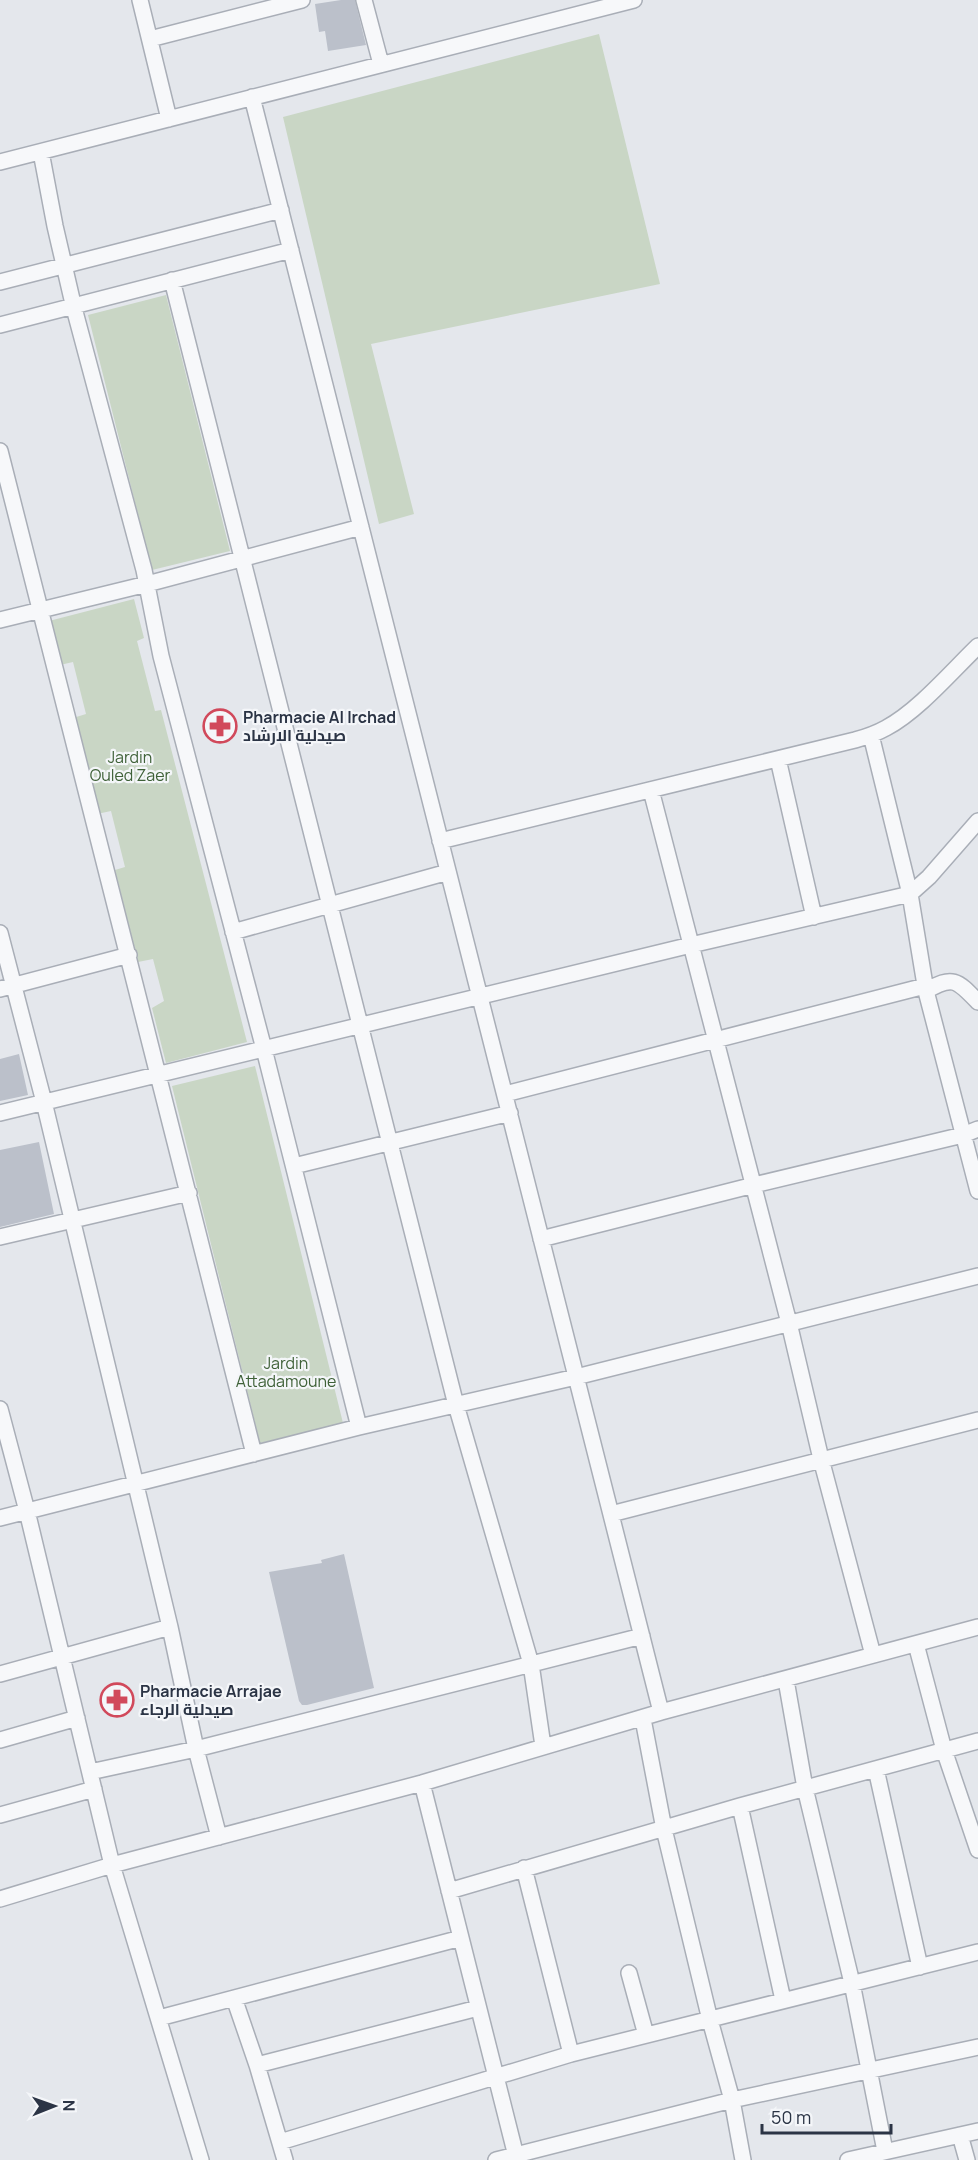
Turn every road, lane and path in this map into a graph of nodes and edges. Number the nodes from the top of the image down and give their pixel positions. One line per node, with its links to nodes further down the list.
1 (140, 0): 5 (street)
2 (302, 0): 5 (street)
3 (364, 0): 6 (street)
4 (634, 0): 6 (street)
5 (150, 39): 8 (street)
6 (381, 64): 7 (street)
7 (252, 98): 8 (street); 11 (street)
8 (169, 119): 9 (street)
9 (41, 152): 10 (street); 13 (street)
10 (0, 162)
11 (280, 210): 12 (street); 13 (street)
12 (291, 250): 14 (street); 19 (street)
13 (65, 267): 15 (street); 16 (street)
14 (172, 280): 16 (street); 20 (street)
15 (0, 282)
16 (74, 308): 17 (street); 21 (street)
17 (0, 325)
18 (0, 451): 22 (street)
19 (361, 527): 20 (street); 29 (street)
20 (242, 559): 21 (street); 32 (street)
21 (147, 584): 22 (street); 34 (street)
22 (40, 610): 23 (street); 37 (street)
23 (0, 620)
24 (978, 646): 25 (street)
25 (871, 735): 26 (street); 31 (street)
26 (778, 759): 27 (street); 33 (street)
27 (651, 790): 29 (street); 36 (street)
28 (978, 821): 31 (street)
29 (440, 841): 30 (street)
30 (448, 872): 32 (street); 40 (street)
31 (910, 894): 33 (street); 39 (street)
32 (330, 906): 34 (street); 42 (street)
33 (814, 917): 36 (street)
34 (233, 932): 44 (street)
35 (0, 933): 38 (street)
36 (691, 945): 40 (street); 43 (street)
37 (129, 956): 38 (street); 45 (street)
38 (7, 987): 47 (street)
39 (925, 989): 41 (street); 43 (street); 51 (street)
40 (480, 996): 42 (street); 46 (street)
41 (978, 1002)
42 (360, 1025): 44 (street); 52 (street)
43 (716, 1040): 46 (street); 54 (street)
44 (264, 1049): 45 (street); 53 (street)
45 (160, 1075): 47 (street); 56 (street)
46 (505, 1094): 49 (street)
47 (44, 1102): 48 (street); 57 (street)
48 (0, 1113)
49 (510, 1113): 52 (street); 59 (street)
50 (978, 1129): 51 (street)
51 (963, 1135): 54 (street); 55 (street)
52 (390, 1143): 53 (street); 63 (street)
53 (294, 1166): 66 (street)
54 (754, 1185): 59 (street); 61 (street)
55 (978, 1191)
56 (189, 1193): 57 (street); 68 (street)
57 (72, 1220): 58 (street); 70 (street)
58 (0, 1238)
59 (541, 1239): 62 (street)
60 (978, 1276): 61 (street)
61 (789, 1323): 62 (street); 69 (street)
62 (576, 1377): 63 (street); 72 (street)
63 (456, 1405): 66 (street); 80 (street)
64 (0, 1409): 67 (street)
65 (978, 1420): 69 (street)
66 (359, 1427): 68 (street)
67 (3, 1430): 71 (street)
68 (254, 1454): 70 (street)
69 (821, 1459): 72 (street); 78 (street)
70 (135, 1482): 71 (street); 74 (street)
71 (27, 1511): 73 (street); 79 (street)
72 (611, 1514): 76 (street)
73 (0, 1518)
74 (170, 1627): 79 (street); 89 (street)
75 (978, 1627): 77 (street)
76 (642, 1636): 80 (street); 83 (street)
77 (916, 1644): 78 (street); 90 (street)
78 (873, 1655): 82 (street)
79 (62, 1656): 81 (street); 84 (street)
80 (531, 1664): 88 (street); 89 (street)
81 (0, 1674)
82 (786, 1680): 83 (street); 94 (street)
83 (661, 1712): 85 (street)
84 (76, 1718): 86 (street); 92 (street)
85 (643, 1719): 88 (street); 98 (street)
86 (0, 1740)
87 (978, 1741): 90 (street)
88 (543, 1746): 93 (street)
89 (196, 1749): 92 (street); 99 (street)
90 (944, 1750): 91 (street); 100 (street)
91 (876, 1769): 94 (street); 107 (street)
92 (90, 1773): 95 (street)
93 (422, 1783): 99 (street); 103 (street)
94 (805, 1788): 96 (street); 109 (street)
95 (94, 1789): 97 (street); 101 (street)
96 (740, 1806): 98 (street); 111 (street)
97 (0, 1815)
98 (664, 1829): 102 (street); 114 (street)
99 (219, 1837): 101 (street)
100 (978, 1850)
101 (112, 1865): 104 (street); 113 (street)
102 (524, 1868): 103 (street); 117 (street)
103 (449, 1891): 105 (street)
104 (0, 1899)
105 (461, 1938): 110 (street); 112 (street)
106 (978, 1952): 107 (street)
107 (921, 1967): 109 (street)
108 (629, 1973): 115 (street)
109 (852, 1983): 111 (street); 119 (street)
110 (234, 1998): 113 (street); 118 (street)
111 (783, 2000): 114 (street)
112 (478, 2008): 118 (street); 120 (street)
113 (159, 2018): 127 (street)
114 (710, 2020): 115 (street); 121 (street)
115 (645, 2035): 117 (street)
116 (978, 2048): 119 (street)
117 (571, 2054): 120 (street)
118 (257, 2065): 124 (street)
119 (869, 2070): 121 (street); 125 (street)
120 (496, 2077): 124 (street); 126 (street)
121 (732, 2100): 126 (street); 130 (street)
122 (978, 2131): 123 (street)
123 (960, 2135): 125 (street); 132 (street)
124 (280, 2142): 128 (street)
125 (885, 2151): 131 (street)
126 (516, 2157): 129 (street)
127 (201, 2160)
128 (285, 2160)
129 (496, 2160)
130 (743, 2160)
131 (848, 2160)
132 (967, 2160)

